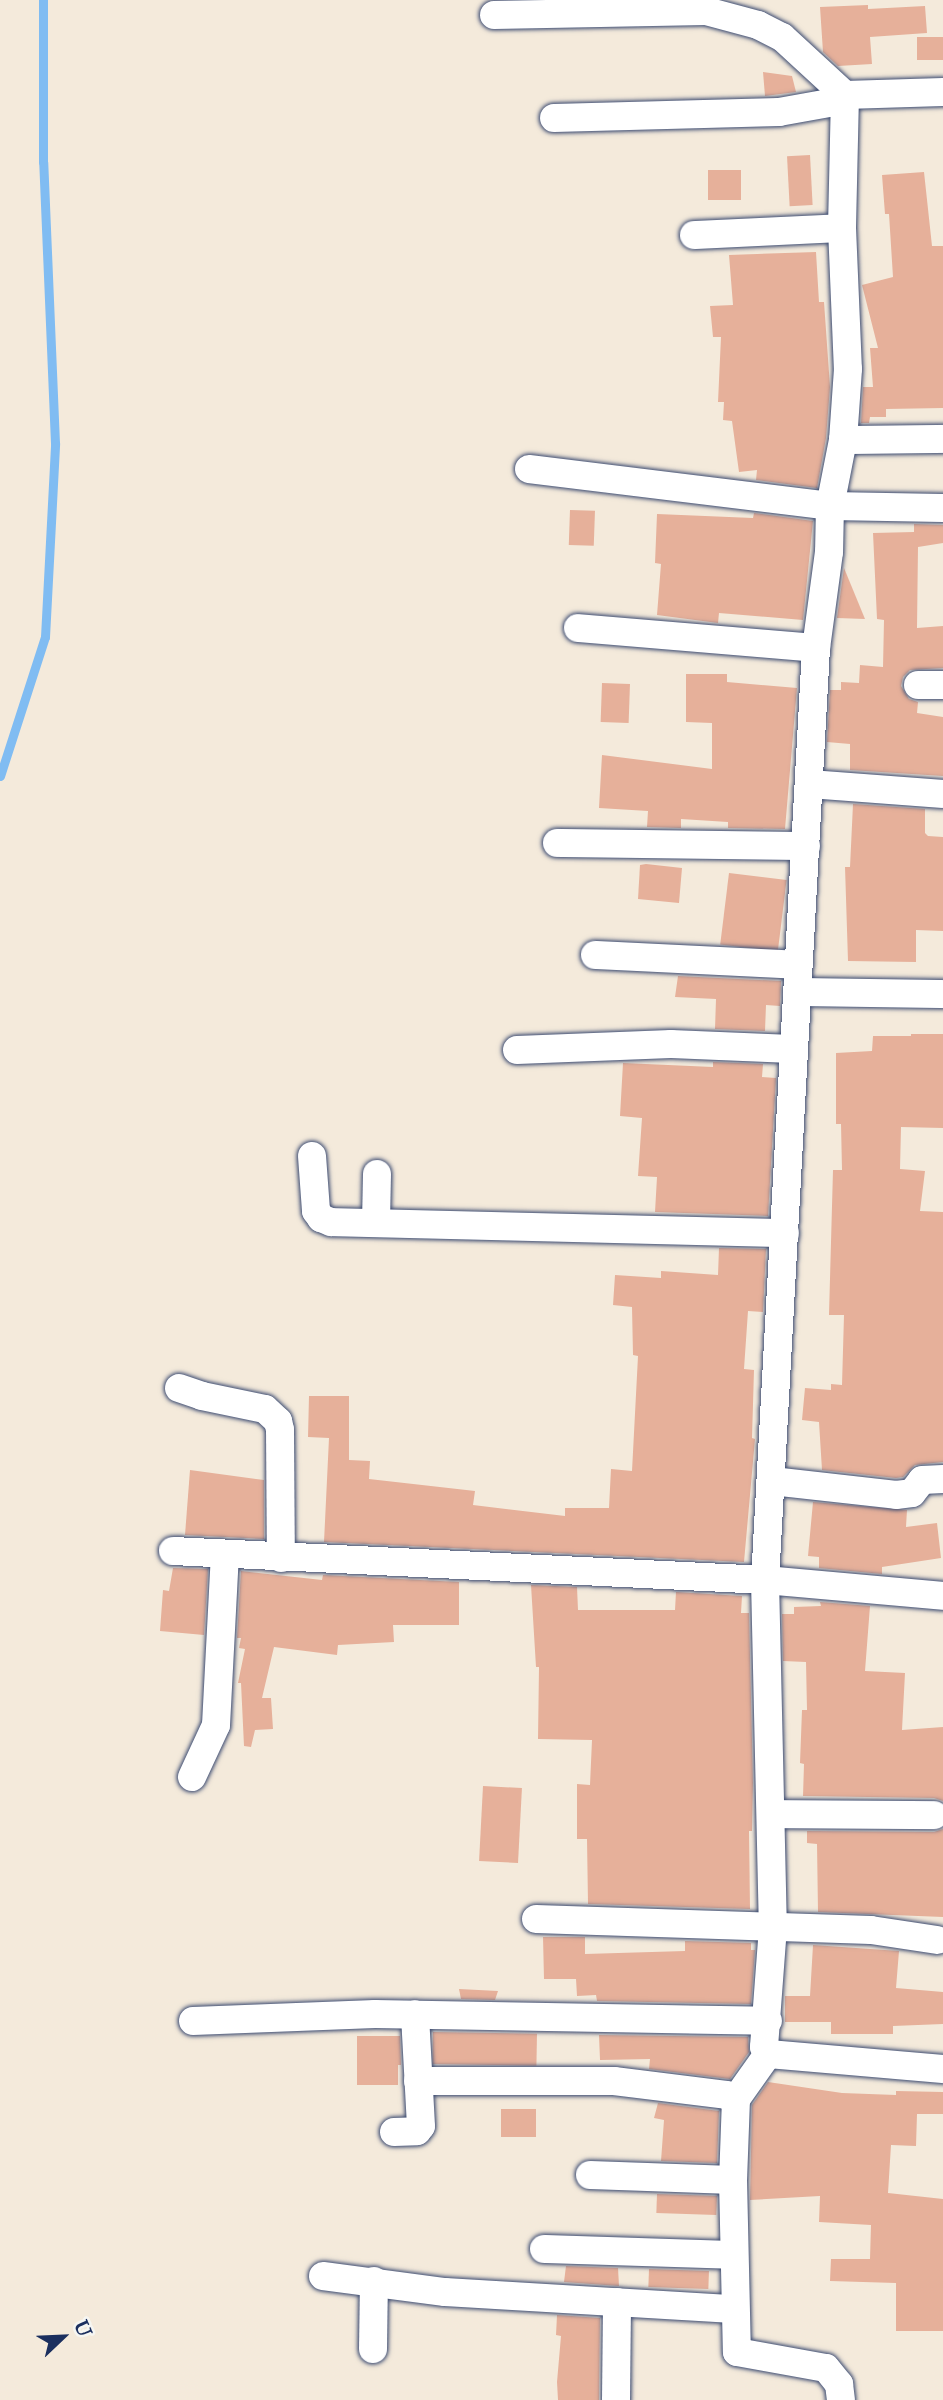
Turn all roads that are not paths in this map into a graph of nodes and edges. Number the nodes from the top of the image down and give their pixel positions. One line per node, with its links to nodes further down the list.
1 (494, 15): 3 (street)
2 (943, 92): 3 (street)
3 (845, 95): 4 (street); 5 (street)
4 (554, 118)
5 (842, 228): 6 (street); 8 (street)
6 (694, 235)
7 (943, 439): 8 (street)
8 (843, 440): 10 (street)
9 (529, 469): 10 (street)
10 (830, 506): 11 (street); 13 (street)
11 (943, 508)
12 (579, 628): 13 (street)
13 (816, 648): 14 (street)
14 (810, 784): 15 (street); 17 (street)
15 (943, 794)
16 (557, 843): 17 (street)
17 (806, 846): 19 (street)
18 (595, 955): 19 (street)
19 (798, 979): 20 (street); 21 (street)
20 (943, 994)
21 (792, 1049): 22 (street); 26 (street)
22 (517, 1050)
23 (312, 1156): 25 (street)
24 (377, 1174): 25 (street)
25 (376, 1222): 26 (street)
26 (785, 1233): 29 (street)
27 (180, 1388): 32 (street)
28 (943, 1479): 29 (street)
29 (772, 1481): 33 (street)
30 (173, 1551): 31 (street)
31 (225, 1554): 32 (street); 35 (street)
32 (281, 1558): 33 (street)
33 (765, 1580): 34 (street); 36 (street)
34 (943, 1596)
35 (192, 1777)
36 (771, 1814): 37 (street); 39 (street)
37 (934, 1815)
38 (536, 1919): 39 (street)
39 (773, 1927): 40 (street); 43 (street)
40 (937, 1940)
41 (415, 2014): 42 (street); 43 (street); 46 (street)
42 (193, 2021)
43 (768, 2021): 44 (street)
44 (768, 2054): 45 (street); 47 (street)
45 (943, 2069)
46 (418, 2081): 47 (street); 48 (street)
47 (736, 2099): 50 (street)
48 (394, 2132)
49 (590, 2175): 50 (street)
50 (733, 2180): 52 (street)
51 (544, 2249): 52 (street)
52 (733, 2255): 56 (street)
53 (323, 2276): 54 (street)
54 (374, 2281): 55 (street); 57 (street)
55 (617, 2302): 56 (street); 58 (street)
56 (734, 2309): 59 (street)
57 (373, 2349)
58 (615, 2400)
59 (841, 2400)

